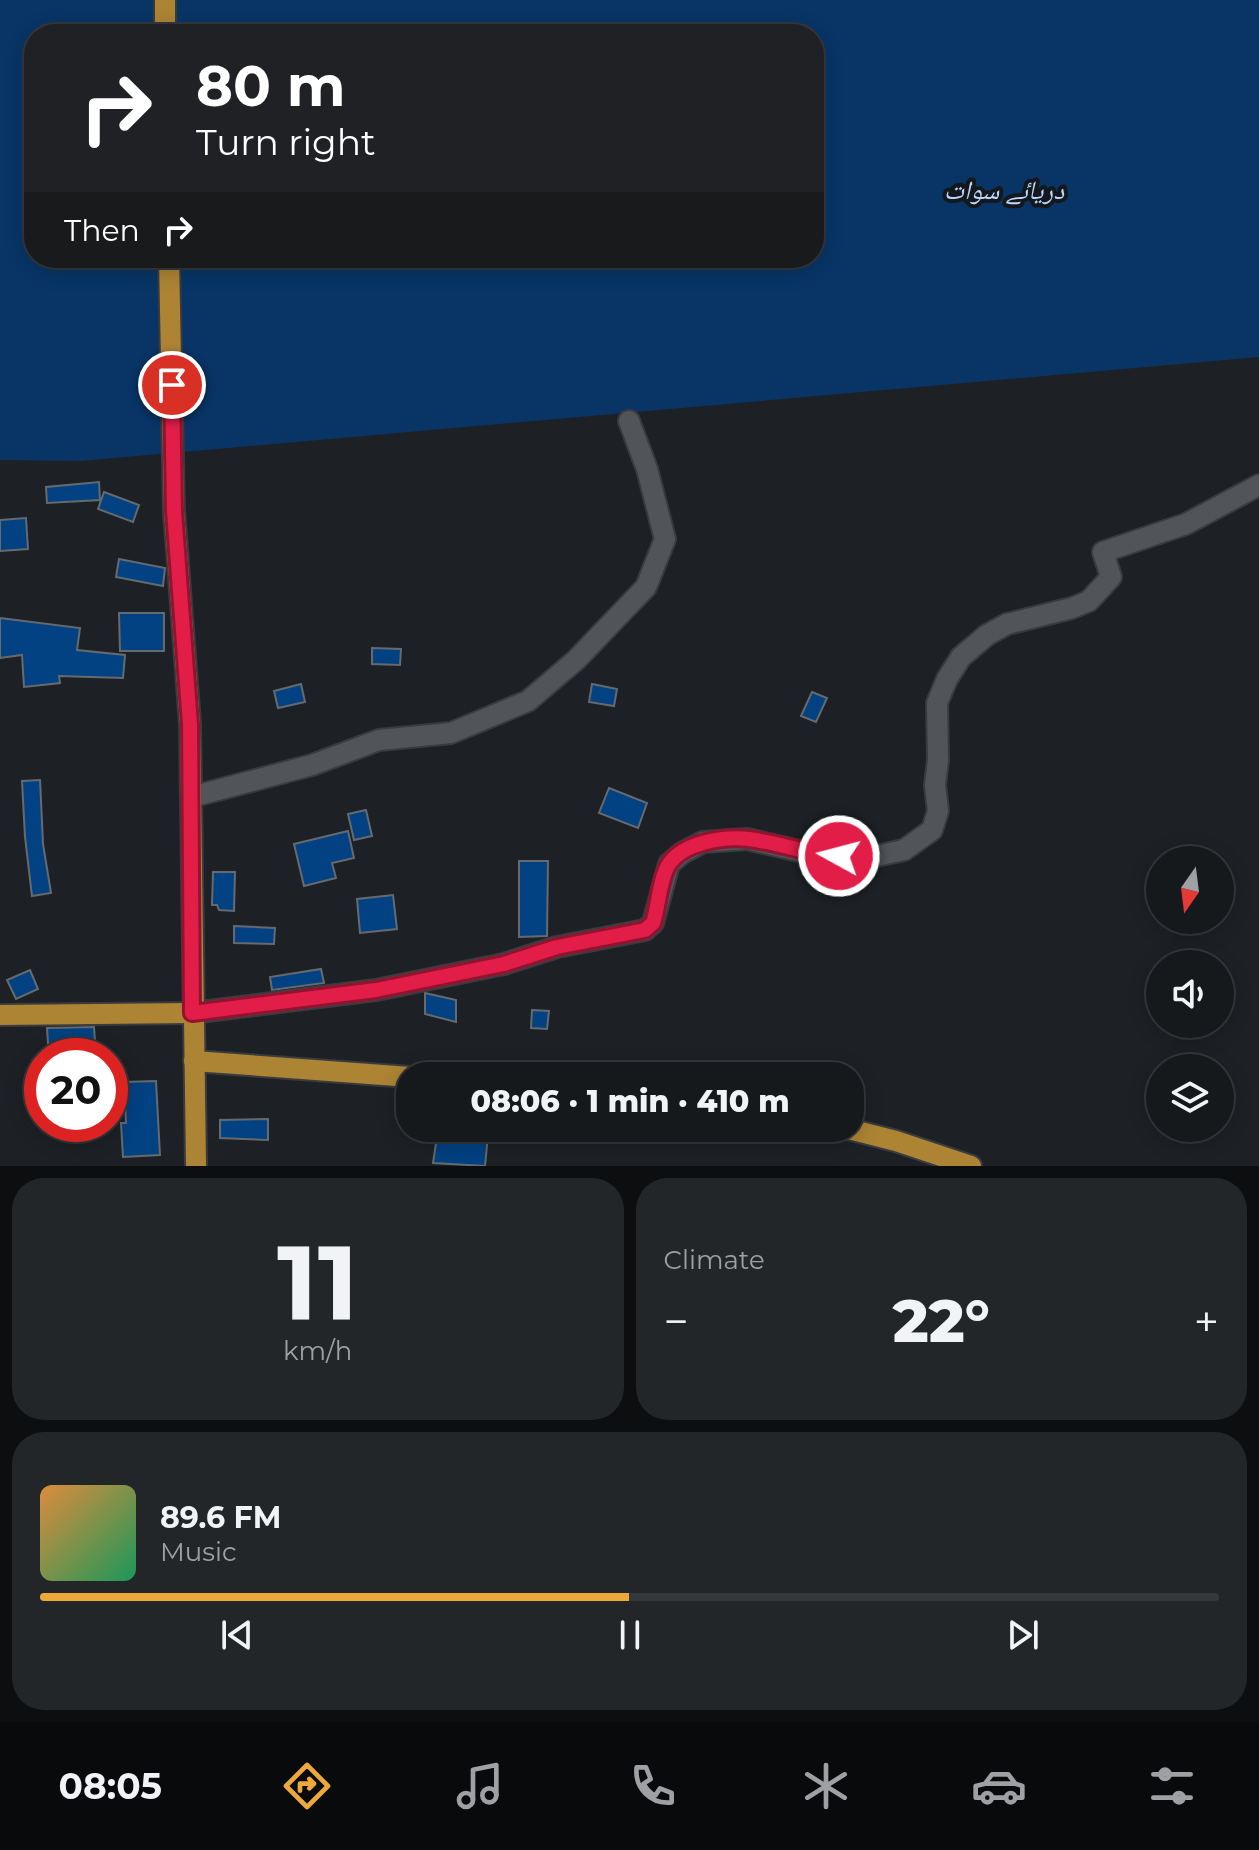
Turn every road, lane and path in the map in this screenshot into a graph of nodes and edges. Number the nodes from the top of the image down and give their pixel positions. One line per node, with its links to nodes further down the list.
1 (165, 0): 2 (main road)
2 (165, 24)
3 (169, 268): 6 (main road)
4 (629, 421): 6 (street)
5 (1259, 485): 7 (street)
6 (191, 797): 7 (main road)
7 (192, 1013): 8 (main road); 9 (main road)
8 (0, 1015)
9 (194, 1061): 10 (main road); 12 (main road)
10 (396, 1076)
11 (864, 1133): 13 (main road)
12 (196, 1166)
13 (971, 1166)

